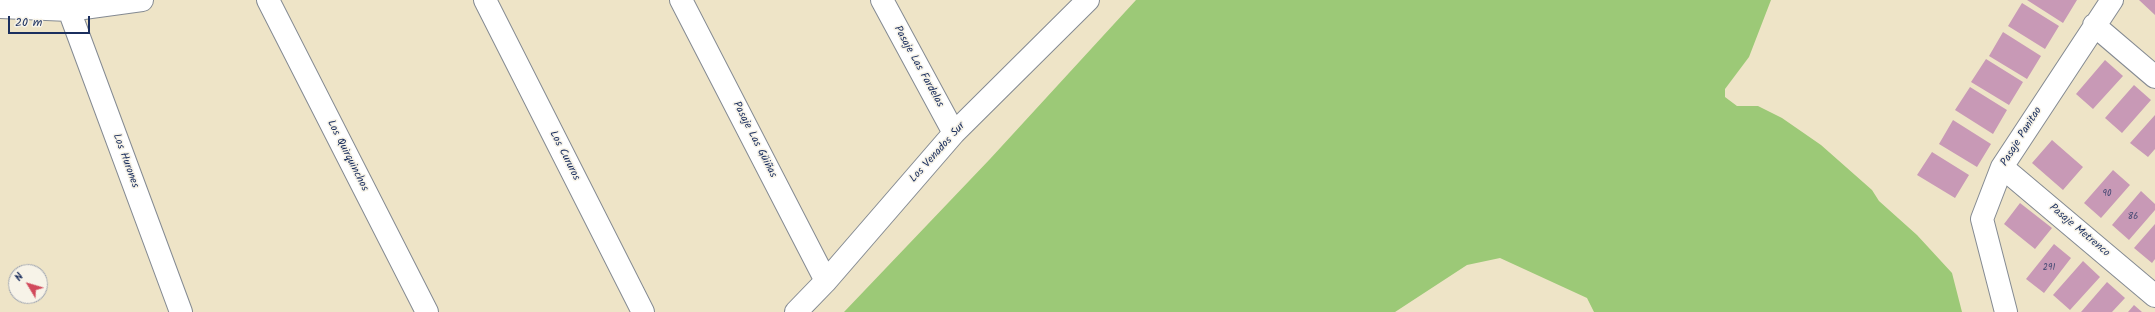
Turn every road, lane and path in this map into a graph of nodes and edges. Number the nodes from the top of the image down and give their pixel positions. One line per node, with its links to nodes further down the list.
1 (142, 0): 9 (street)
2 (268, 0): 17 (street, Los Quirquinchos)
3 (485, 0): 18 (street, Los Cururos)
4 (681, 0): 14 (street, Pasaje Las Güiñas)
5 (882, 0): 12 (street, Pasaje Las Fardelas)
6 (1088, 0): 12 (street, Los Venados Sur)
7 (2112, 0): 10 (street, Pasaje Panitao)
8 (0, 7): 9 (street)
9 (69, 10): 16 (street, Los Hurones)
10 (2094, 25): 11 (street); 13 (street, Pasaje Panitao)
11 (2155, 77)
12 (954, 133): 14 (street, Los Venados Sur)
13 (2002, 167): 15 (street, Pasaje Metrenco); 20 (street, Pasaje Panitao)
14 (826, 281): 19 (street, Los Venados Sur)
15 (2155, 296)
16 (181, 312)
17 (427, 312)
18 (643, 312)
19 (796, 312)
20 (2006, 312)

